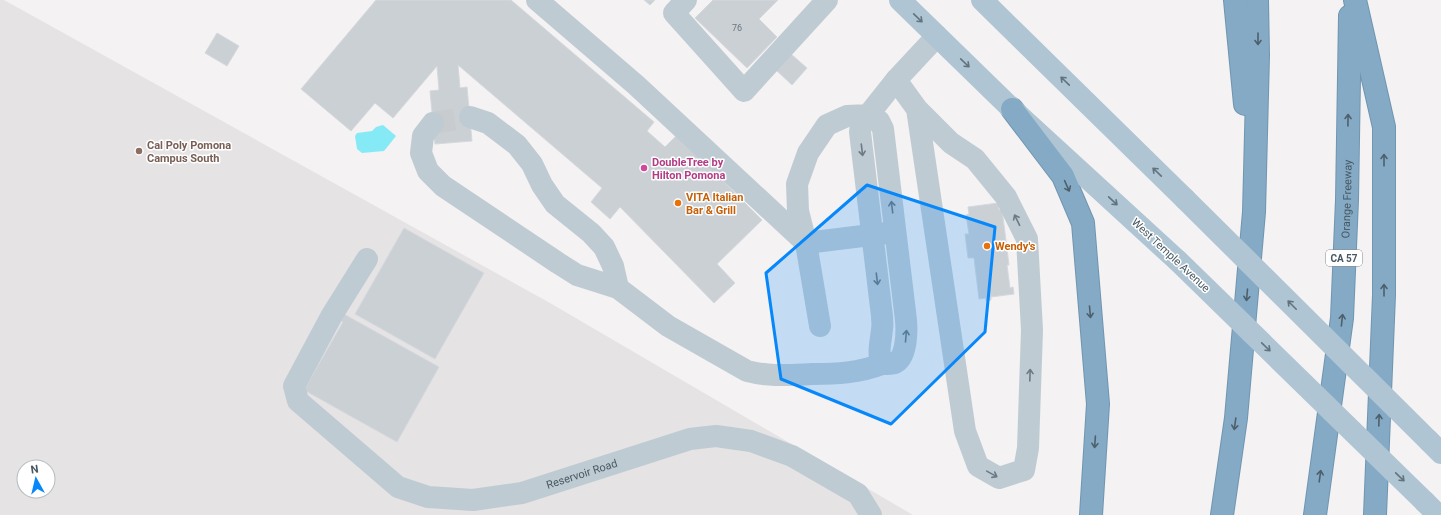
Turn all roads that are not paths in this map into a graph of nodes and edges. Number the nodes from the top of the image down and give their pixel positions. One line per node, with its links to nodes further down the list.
1 (537, 0): 20 (street)
2 (686, 0): 3 (street)
3 (827, 0)
4 (900, 0): 10 (main road, West Temple Avenue, one-way to 10)
5 (982, 0): 25 (main road, one-way to 5, bridge)
6 (1235, 0): 17 (highway)
7 (1257, 0): 17 (highway, one-way to 17)
8 (1351, 0): 30 (highway, Orange Freeway / CA 57, one-way to 8)
9 (1355, 0): 31 (highway, one-way to 9)
10 (937, 36): 11 (street); 13 (main road, West Temple Avenue, one-way to 13)
11 (896, 80): 12 (street); 14 (street)
12 (917, 109): 12 (street, one-way to 12)
13 (1012, 109): 26 (main road, West Temple Avenue, one-way to 26, bridge); 28 (highway, one-way to 28)
14 (869, 115): 18 (street, one-way to 14); 19 (street, one-way to 19); 20 (street)
15 (470, 117): 22 (street)
16 (433, 123): 22 (street)
17 (1254, 212): 29 (highway, one-way to 29)
18 (895, 232): 19 (street); 24 (street, one-way to 18)
19 (872, 235): 20 (street); 24 (street, one-way to 24)
20 (806, 243): 23 (street)
21 (368, 259): 27 (street, Reservoir Road)
22 (618, 288): 24 (street)
23 (820, 326)
24 (882, 364)
25 (1435, 447)
26 (1432, 509)
27 (871, 515)
28 (1090, 515)
29 (1222, 515)
30 (1314, 515)
31 (1375, 515)

